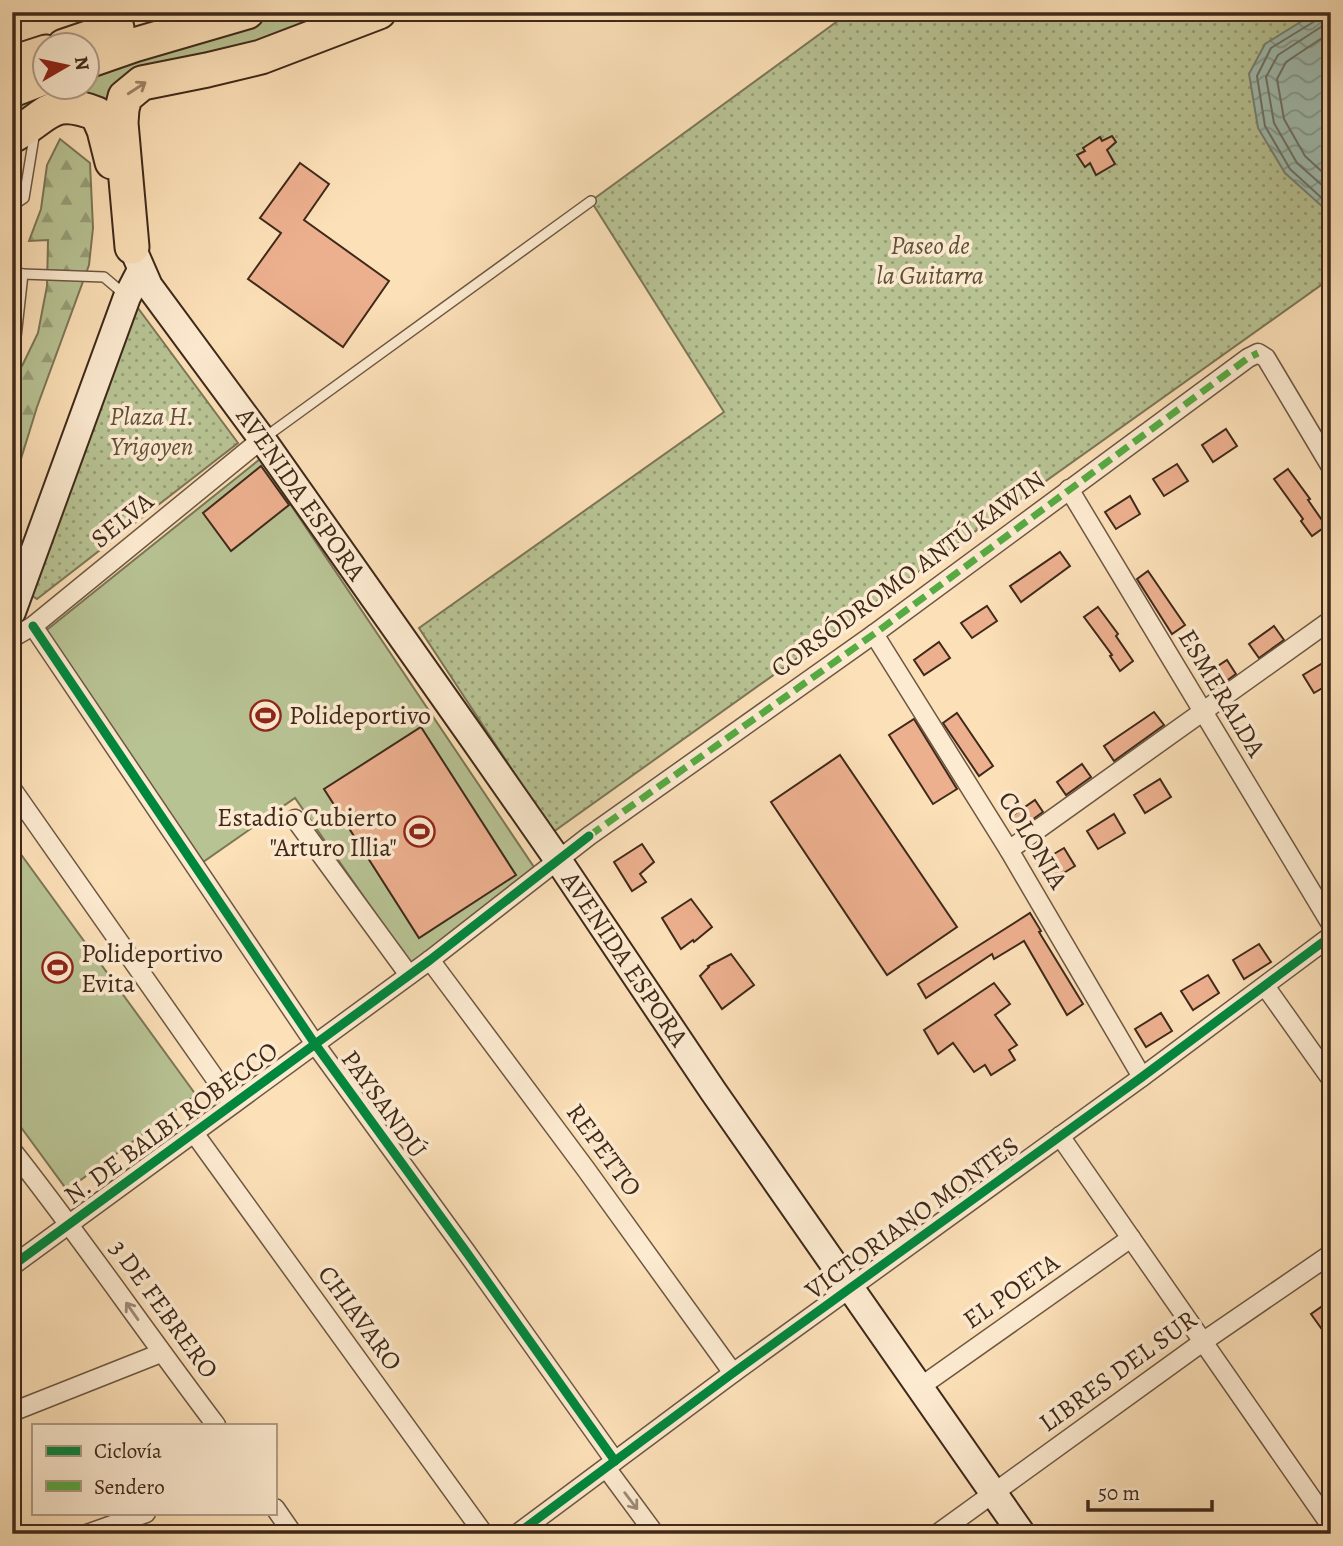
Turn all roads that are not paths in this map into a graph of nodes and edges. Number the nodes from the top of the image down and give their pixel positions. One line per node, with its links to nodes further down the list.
1 (166, 12): 4 (highway)
2 (247, 12): 5 (highway)
3 (379, 12): 13 (highway, one-way to 3)
4 (102, 33)
5 (102, 56)
6 (32, 57): 7 (highway)
7 (12, 63)
8 (32, 82): 9 (highway)
9 (12, 90)
10 (25, 128): 12 (lane); 13 (highway)
11 (591, 201): 18 (lane)
12 (12, 206)
13 (137, 259): 16 (main road); 18 (main road, AVENIDA ESPORA)
14 (12, 271): 15 (lane)
15 (23, 274): 16 (lane); 17 (lane)
16 (127, 297): 21 (main road)
17 (12, 339)
18 (262, 439): 21 (street, SELVA); 30 (main road, AVENIDA ESPORA)
19 (1331, 467): 20 (street, CORSÓDROMO ANTÚ KAWIN)
20 (1069, 489): 23 (street, CORSÓDROMO ANTÚ KAWIN); 25 (street, ESMERALDA)
21 (23, 619): 24 (street, SELVA); 36 (street, PAYSANDÚ)
22 (1331, 620): 25 (street)
23 (874, 634): 28 (street, CORSÓDROMO ANTÚ KAWIN); 29 (street, COLONIA)
24 (12, 638)
25 (1202, 711): 29 (street); 31 (street, ESMERALDA)
26 (12, 789): 39 (street)
27 (295, 819): 34 (street)
28 (589, 836): 30 (street, N. DE BALBI ROBECCO)
29 (1009, 850): 37 (street, COLONIA)
30 (558, 860): 33 (street, N. DE BALBI ROBECCO); 47 (main road, AVENIDA ESPORA)
31 (1331, 923)
32 (1331, 936): 35 (street, VICTORIANO MONTES)
33 (430, 960): 34 (street, N. DE BALBI ROBECCO); 50 (street, REPETTO)
34 (409, 975): 36 (street, N. DE BALBI ROBECCO)
35 (1265, 986): 37 (street, VICTORIANO MONTES); 38 (street)
36 (315, 1045): 39 (street, N. DE BALBI ROBECCO); 54 (street, PAYSANDÚ)
37 (1142, 1077): 41 (street, VICTORIANO MONTES)
38 (1331, 1079)
39 (233, 1104): 40 (street, N. DE BALBI ROBECCO)
40 (194, 1133): 43 (street, N. DE BALBI ROBECCO); 61 (street, CHIAVARO)
41 (1060, 1136): 44 (street); 47 (street, VICTORIANO MONTES)
42 (12, 1150): 43 (street, 3 DE FEBRERO)
43 (70, 1224): 46 (street, N. DE BALBI ROBECCO); 49 (street, 3 DE FEBRERO, one-way to 43)
44 (1132, 1238): 48 (street); 51 (street, EL POETA)
45 (1331, 1254): 48 (street, LIBRES DEL SUR)
46 (12, 1266)
47 (851, 1287): 50 (street, VICTORIANO MONTES); 51 (main road, AVENIDA ESPORA)
48 (1204, 1341): 55 (street, LIBRES DEL SUR); 58 (street)
49 (161, 1353): 52 (street); 53 (street, 3 DE FEBRERO)
50 (733, 1373): 54 (street, VICTORIANO MONTES)
51 (920, 1387): 55 (main road, AVENIDA ESPORA)
52 (12, 1412)
53 (215, 1424)
54 (611, 1465): 62 (street, VICTORIANO MONTES); 63 (street, PAYSANDÚ, one-way to 63)
55 (994, 1493): 64 (street, LIBRES DEL SUR); 65 (main road, AVENIDA ESPORA)
56 (276, 1509): 60 (street)
57 (143, 1514): 59 (street)
58 (1331, 1526)
59 (86, 1534)
60 (293, 1534)
61 (484, 1534)
62 (517, 1534)
63 (655, 1534)
64 (937, 1534)
65 (1022, 1534)

